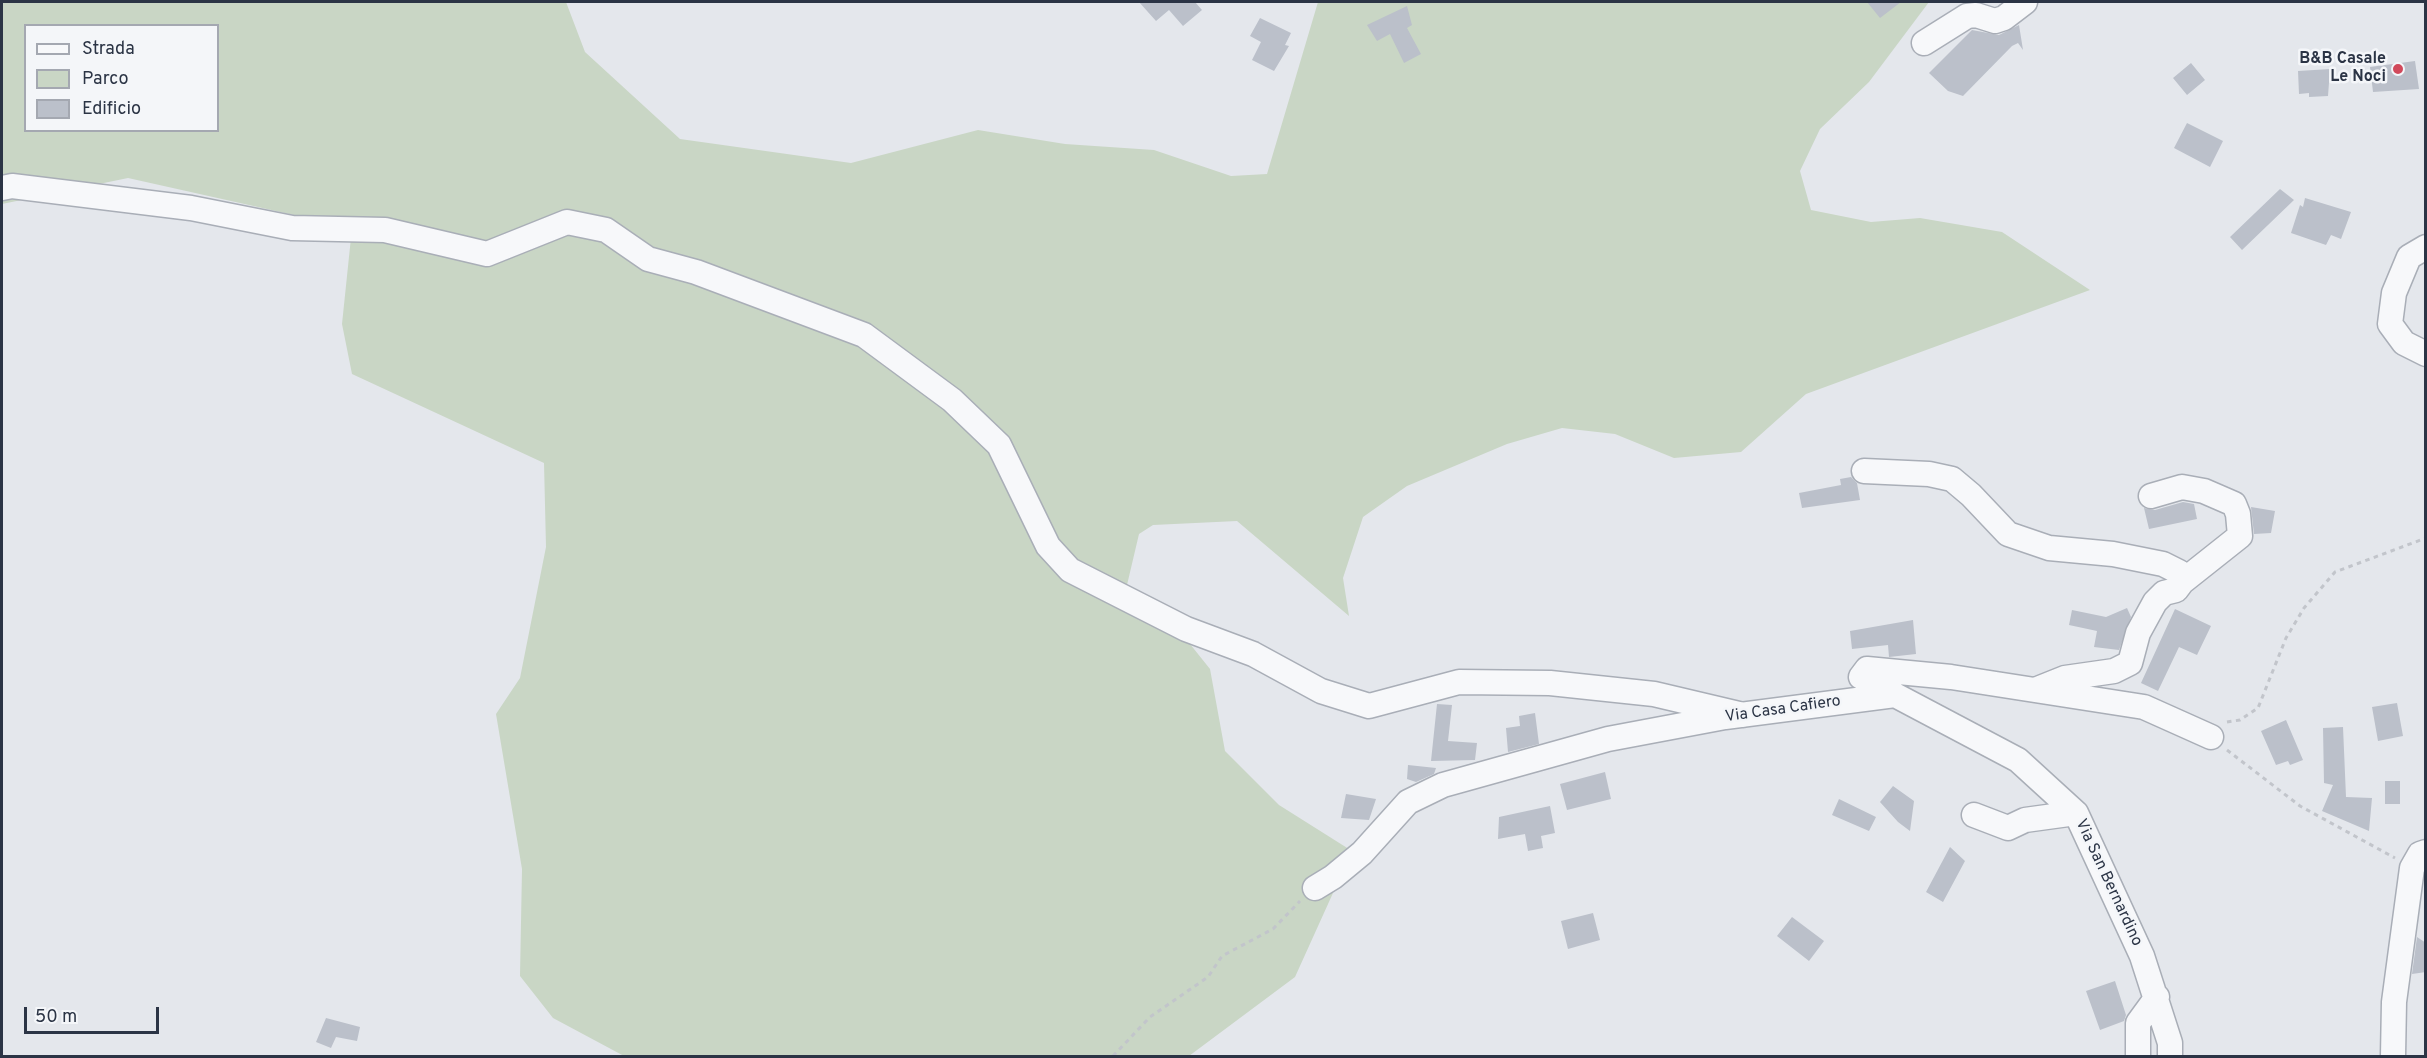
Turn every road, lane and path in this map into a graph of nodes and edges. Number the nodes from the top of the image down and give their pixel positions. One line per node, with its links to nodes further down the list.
1 (2025, 2): 2 (street)
2 (1924, 43)
3 (2, 188): 12 (street)
4 (2426, 247): 5 (street)
5 (2426, 354)
6 (1864, 471): 9 (street)
7 (2151, 496): 9 (street)
8 (2426, 538): 13 (path)
9 (2182, 582): 10 (street)
10 (2036, 690): 11 (street); 13 (street)
11 (1895, 695): 12 (street, Via Casa Cafiero); 14 (street, Via San Bernardino)
12 (1743, 715): 17 (street, Via Casa Cafiero)
13 (2211, 737): 16 (path)
14 (2076, 813): 15 (street); 18 (street, Via San Bernardino)
15 (1974, 815)
16 (2419, 860): 22 (street)
17 (1315, 888): 19 (path)
18 (2157, 997): 20 (street); 21 (street, Via San Bernardino)
19 (1113, 1056)
20 (2138, 1056)
21 (2170, 1056)
22 (2394, 1056)

